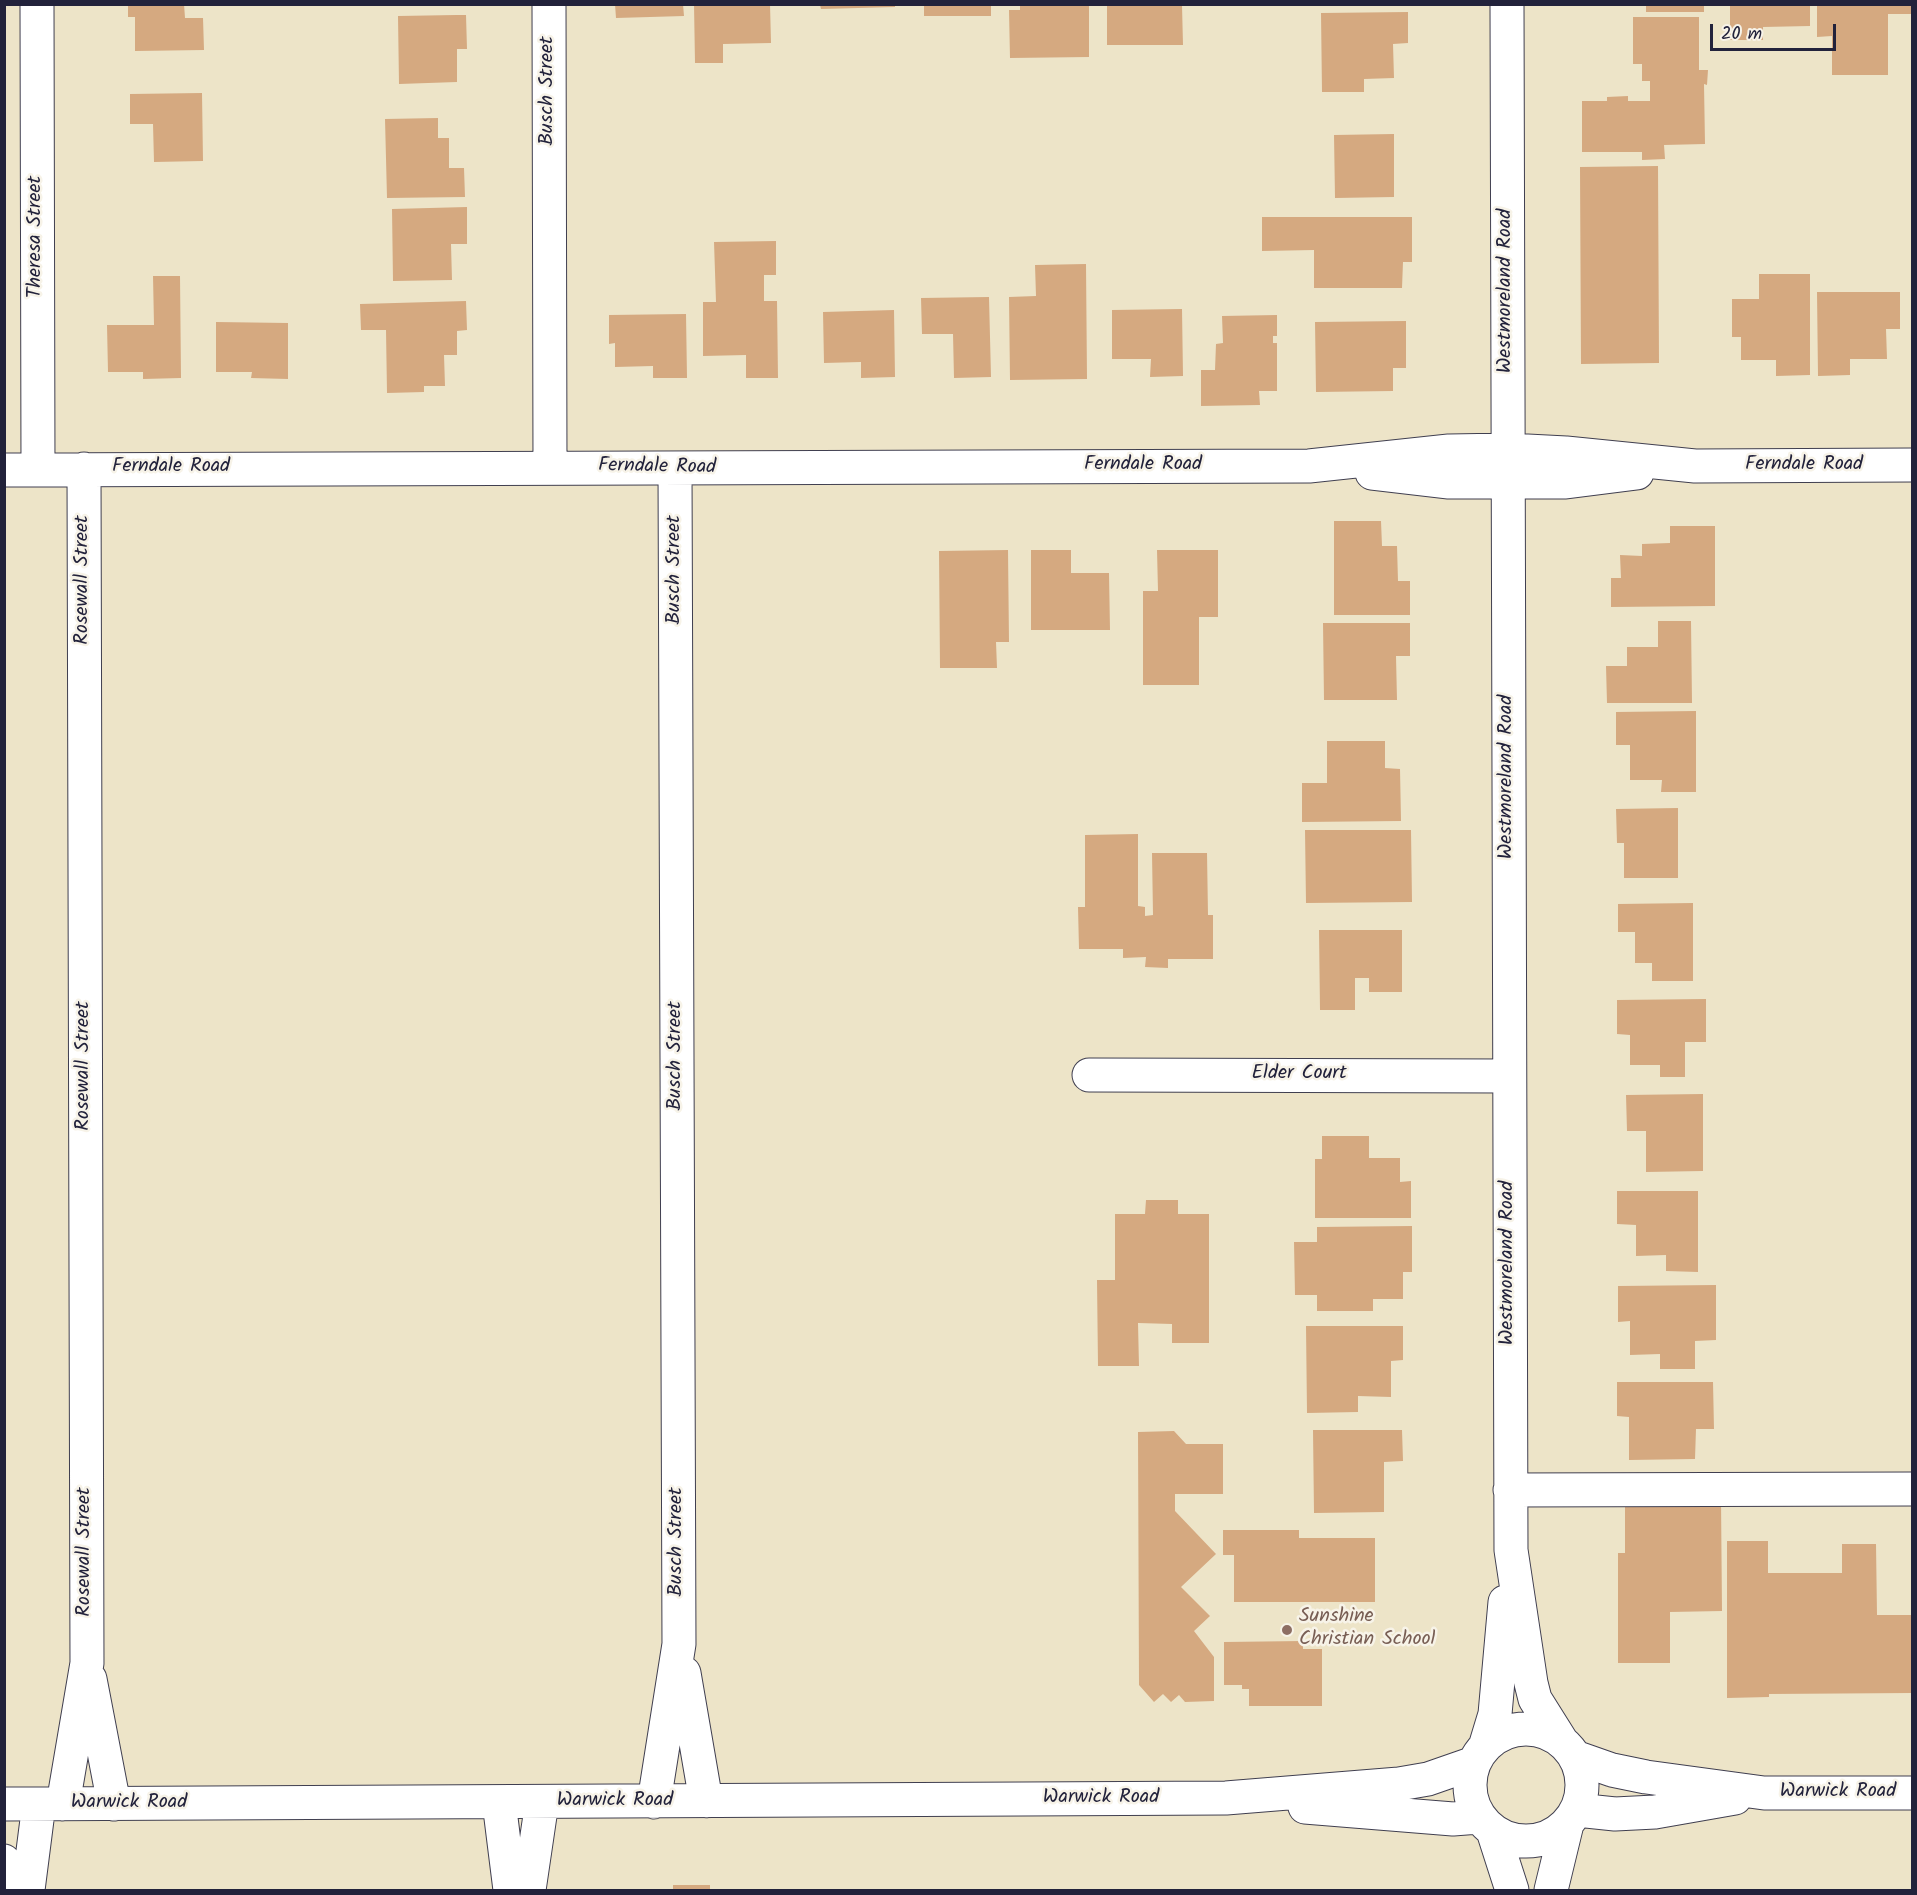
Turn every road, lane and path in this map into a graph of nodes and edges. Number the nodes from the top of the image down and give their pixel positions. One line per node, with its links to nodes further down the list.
1 (37, 4): 10 (street, Theresa Street)
2 (549, 4): 5 (street, Busch Street)
3 (1507, 4): 6 (street, Westmoreland Road)
4 (1912, 465): 6 (street, Ferndale Road)
5 (550, 466): 7 (street, Ferndale Road); 8 (street, Ferndale Road)
6 (1508, 466): 7 (street, Ferndale Road); 12 (street, Westmoreland Road)
7 (675, 468): 16 (street, Busch Street)
8 (84, 469): 10 (street, Ferndale Road); 17 (street, Rosewall Street)
9 (4, 470): 10 (street, Ferndale Road)
10 (38, 470)
11 (1089, 1075): 12 (street, Elder Court)
12 (1508, 1076): 14 (street, Westmoreland Road)
13 (1912, 1489): 14 (street)
14 (1510, 1490): 15 (street, Westmoreland Road)
15 (1511, 1550): 18 (street); 19 (street)
16 (679, 1644): 25 (street, Busch Street); 26 (street, Busch Street)
17 (87, 1663): 28 (street, Rosewall Street); 29 (street, Rosewall Street)
18 (1569, 1750): 19 (street); 20 (street); 30 (street)
19 (1479, 1755): 22 (street, Warwick Road); 31 (street)
20 (1764, 1793): 21 (street, Warwick Road); 30 (street)
21 (1912, 1793)
22 (1226, 1798): 26 (street, Warwick Road); 31 (street, Warwick Road)
23 (498, 1802): 24 (street, Warwick Road); 29 (street, Warwick Road); 35 (street)
24 (542, 1802): 25 (street, Warwick Road); 36 (street)
25 (654, 1802): 26 (street, Warwick Road)
26 (706, 1802)
27 (4, 1804): 28 (street, Warwick Road)
28 (51, 1804): 29 (street, Warwick Road); 34 (street, Rosewall Street)
29 (114, 1804)
30 (1572, 1817): 31 (street); 38 (street)
31 (1486, 1824): 37 (street)
32 (4, 1861): 33 (street)
33 (10, 1890)
34 (28, 1890)
35 (510, 1890)
36 (529, 1890)
37 (1512, 1890)
38 (1551, 1890)

